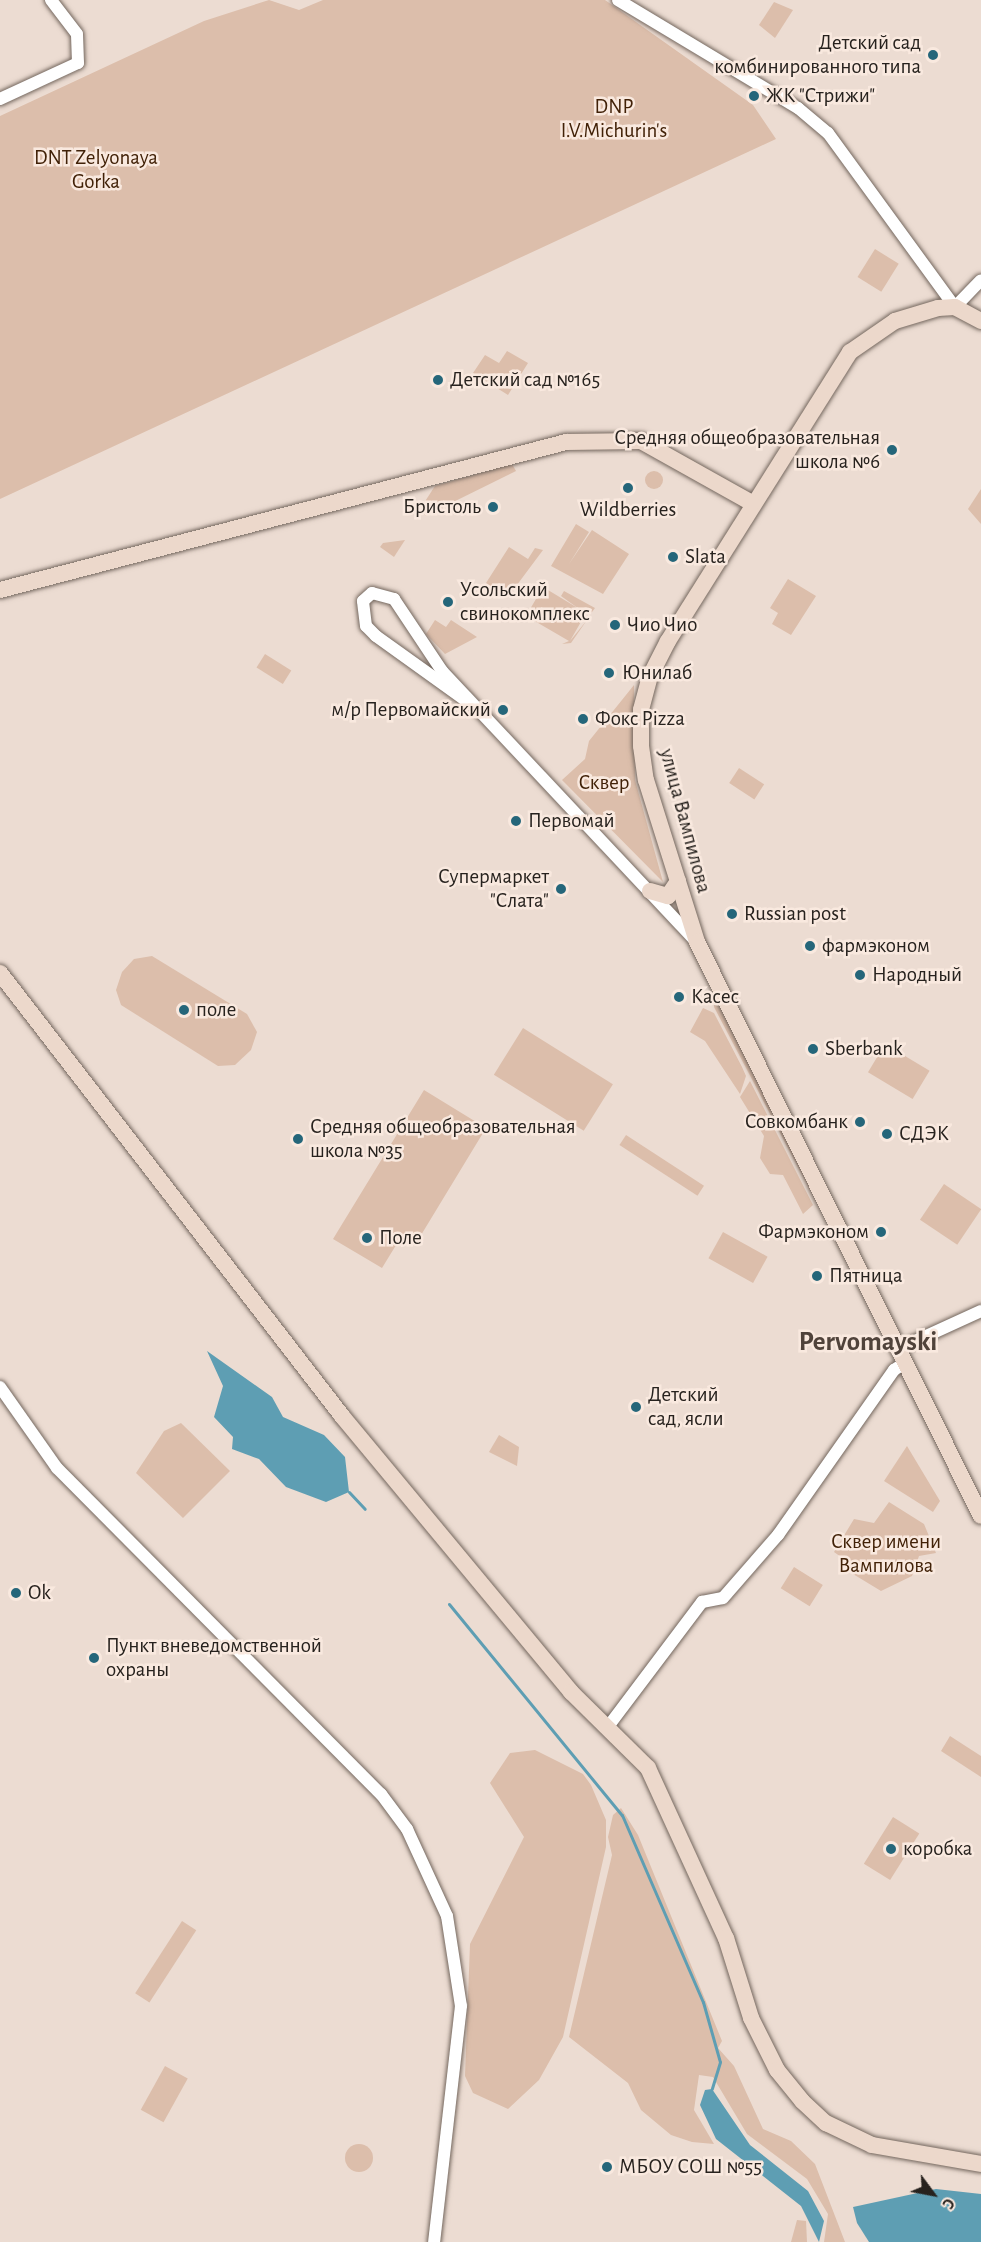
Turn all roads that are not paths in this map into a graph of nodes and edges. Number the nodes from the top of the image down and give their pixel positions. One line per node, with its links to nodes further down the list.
1 (51, 0): 3 (street)
2 (618, 0): 5 (street)
3 (0, 99)
4 (981, 280): 5 (street)
5 (955, 307): 6 (street); 7 (street, улица Вампилова)
6 (981, 321)
7 (752, 503): 8 (street); 10 (street, улица Вампилова)
8 (0, 590)
9 (475, 707): 9 (street); 11 (street)
10 (678, 881): 11 (street); 12 (street, улица Вампилова)
11 (650, 891): 12 (street)
12 (697, 942): 15 (street, улица Вампилова)
13 (0, 973): 18 (street)
14 (981, 1311): 15 (street)
15 (903, 1355): 17 (street, улица Вампилова); 18 (street)
16 (0, 1387): 20 (street)
17 (981, 1516)
18 (607, 1728): 19 (street)
19 (981, 2164)
20 (434, 2242)

